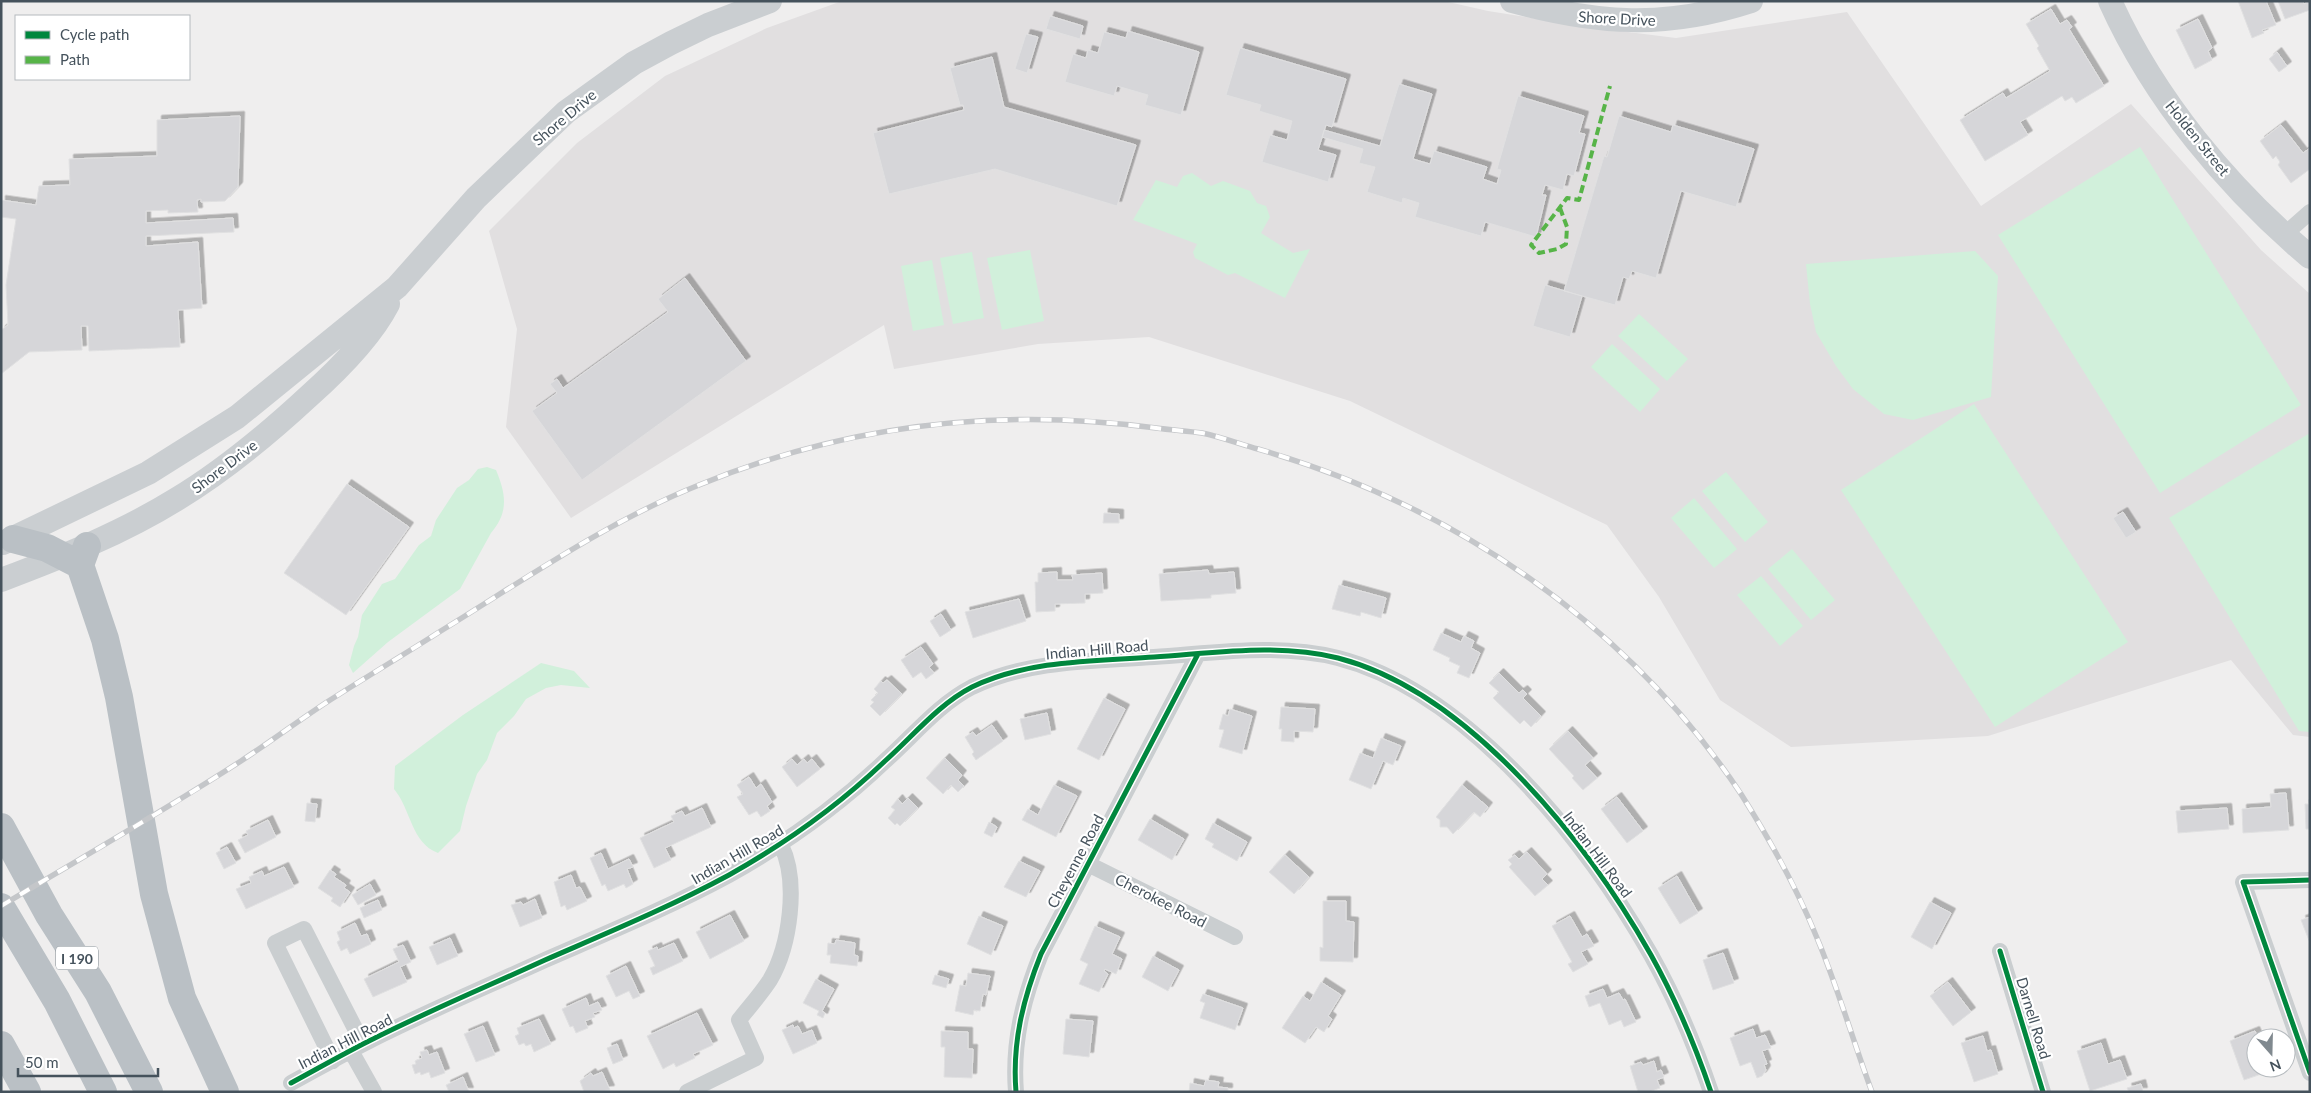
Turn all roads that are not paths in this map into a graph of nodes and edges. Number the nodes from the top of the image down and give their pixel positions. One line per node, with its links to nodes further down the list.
1 (770, 1): 8 (main road, Shore Drive)
2 (1512, 1): 3 (main road, Shore Drive)
3 (1751, 1)
4 (2116, 3): 6 (main road, Holden Street)
5 (2310, 212): 6 (street)
6 (2285, 234): 7 (main road, Holden Street)
7 (2310, 256)
8 (397, 287): 9 (main road, Shore Drive); 10 (main road, Shore Drive)
9 (7, 541): 10 (highway)
10 (77, 556): 11 (main road, Shore Drive); 28 (highway)
11 (1, 580)
12 (1198, 654): 14 (street, Indian Hill Road); 15 (street, Cheyenne Road); 32 (street, Indian Hill Road)
13 (1, 827): 27 (highway, I 190)
14 (781, 845): 21 (street, Indian Hill Road); 30 (street)
15 (1088, 864): 18 (street, Cherokee Road); 31 (street, Cheyenne Road)
16 (2310, 880): 23 (street)
17 (1, 907): 26 (highway, I 190)
18 (1235, 937)
19 (2000, 951): 33 (street, Darnell Road)
20 (1, 1045): 25 (highway)
21 (357, 1048): 22 (street, Indian Hill Road); 22 (street); 29 (street)
22 (333, 1061): 24 (street, Indian Hill Road)
23 (2310, 1073)
24 (291, 1083)
25 (27, 1092)
26 (102, 1092)
27 (149, 1092)
28 (225, 1092)
29 (374, 1092)
30 (687, 1092)
31 (1016, 1092)
32 (1711, 1092)
33 (2043, 1092)

